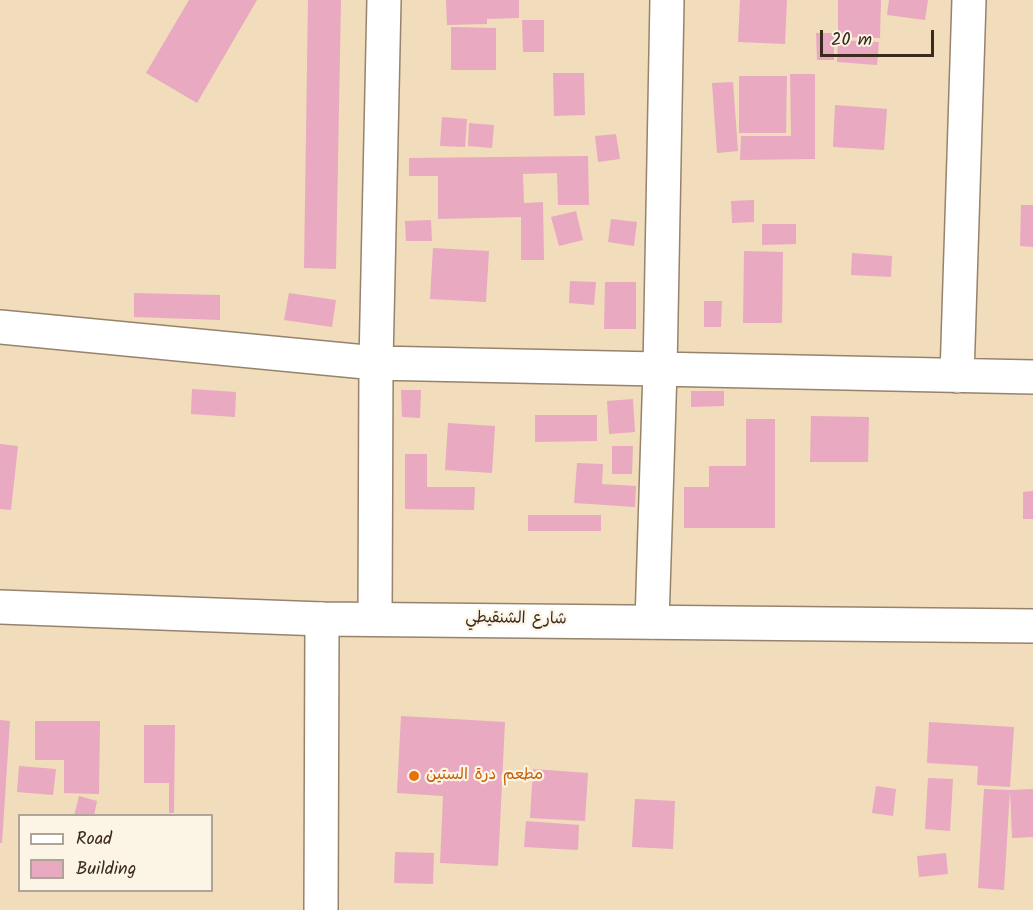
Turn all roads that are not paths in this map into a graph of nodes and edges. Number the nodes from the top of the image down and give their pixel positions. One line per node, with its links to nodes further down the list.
1 (384, 0): 5 (street)
2 (667, 0): 6 (street)
3 (969, 0): 7 (street)
4 (0, 327): 5 (street)
5 (376, 363): 6 (street); 11 (street)
6 (660, 370): 7 (street); 12 (street)
7 (957, 376): 8 (street)
8 (1033, 377)
9 (0, 607): 10 (street, شارع الشنقيطي)
10 (322, 619): 11 (street, شارع الشنقيطي); 14 (street)
11 (375, 619): 12 (street, شارع الشنقيطي)
12 (652, 622): 13 (street, شارع الشنقيطي)
13 (1033, 626)
14 (321, 910)

